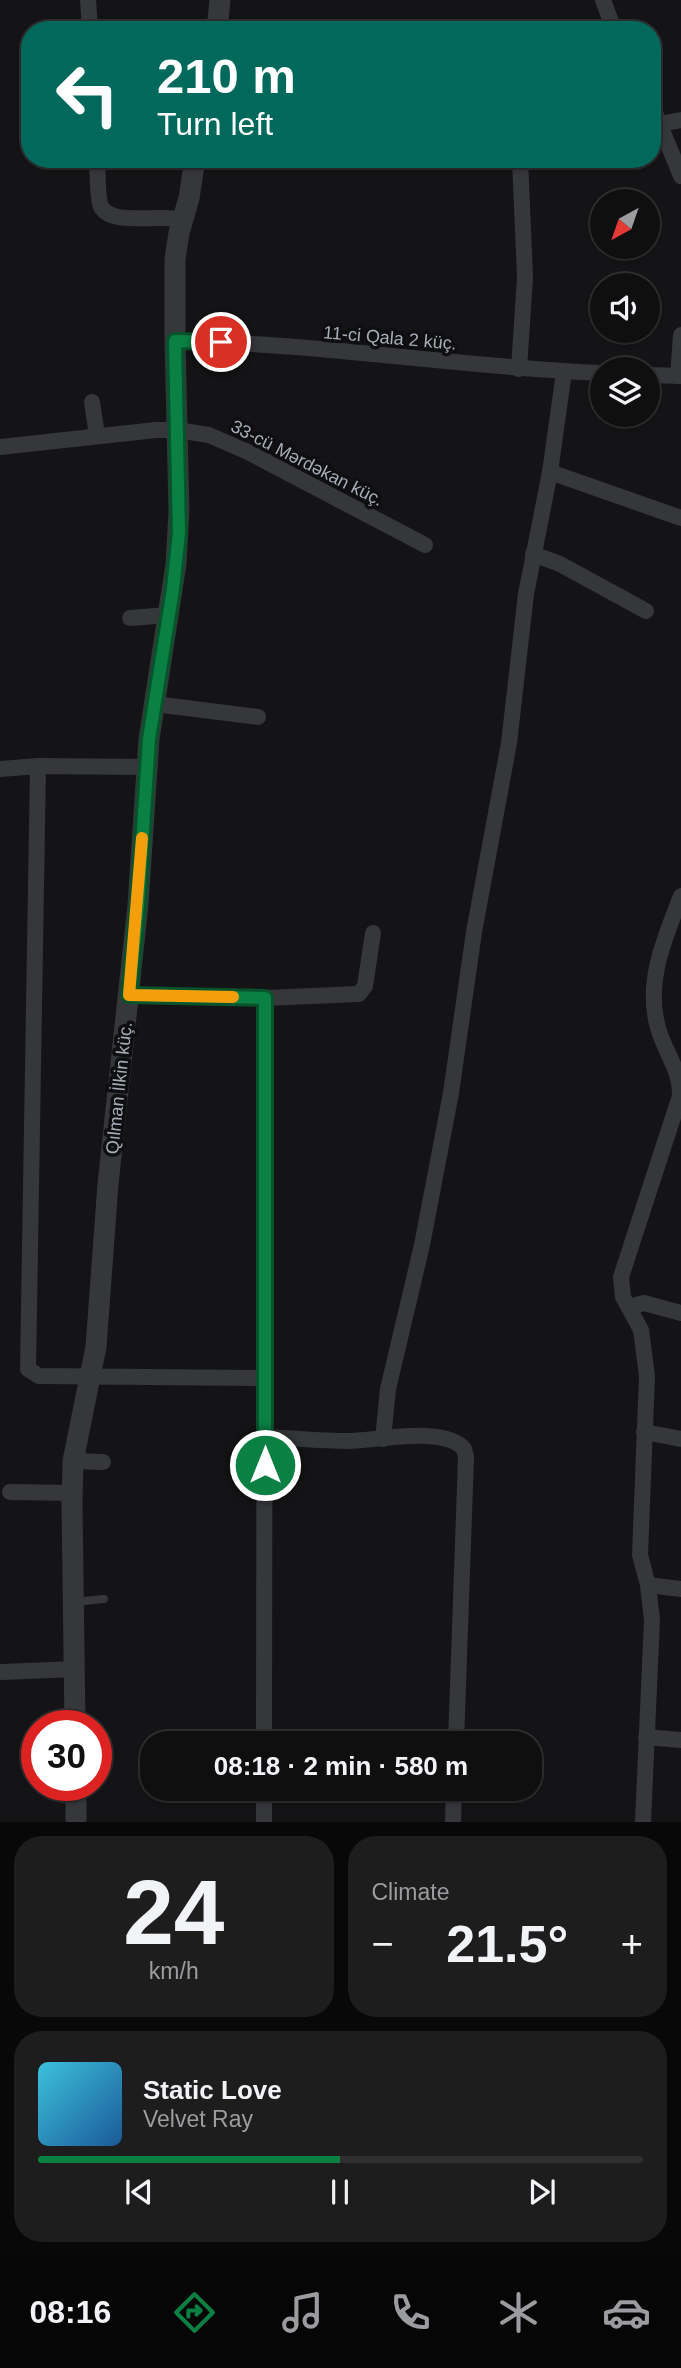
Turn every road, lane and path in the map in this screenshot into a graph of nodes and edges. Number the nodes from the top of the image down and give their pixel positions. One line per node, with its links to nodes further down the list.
1 (88, 0): 4 (street)
2 (220, 0): 5 (street)
3 (603, 0): 6 (street)
4 (89, 21)
5 (218, 21)
6 (611, 21)
7 (681, 120): 8 (street)
8 (661, 124)
9 (661, 126): 13 (street)
10 (98, 168): 14 (street)
11 (194, 168): 14 (street, Qılman İlkin küç.)
12 (520, 168): 17 (street)
13 (681, 176)
14 (183, 220): 16 (street, Qılman İlkin küç.)
15 (681, 335): 21 (street)
16 (175, 341): 17 (street, 11-ci Qala 2 küç.); 23 (street, Qılman İlkin küç.)
17 (519, 369): 18 (street, 11-ci Qala 2 küç.)
18 (564, 372): 19 (street, 11-ci Qala 2 küç.); 26 (street)
19 (590, 373)
20 (660, 375): 21 (street)
21 (680, 376)
22 (92, 401): 24 (street)
23 (177, 430): 24 (street, 33-cü Mərdəkan küç.); 28 (street, 33-cü Mərdəkan küç.); 31 (street, Qılman İlkin küç.)
24 (97, 435): 25 (street, 33-cü Mərdəkan küç.)
25 (0, 447)
26 (550, 472): 27 (street); 29 (street)
27 (681, 518)
28 (425, 545)
29 (533, 554): 30 (street); 49 (street)
30 (646, 611)
31 (169, 615): 32 (street); 33 (street, Qılman İlkin küç.)
32 (130, 618)
33 (155, 704): 34 (street); 36 (street, Qılman İlkin küç.)
34 (258, 718)
35 (38, 766): 36 (street); 37 (street); 45 (street)
36 (146, 766): 40 (street, Qılman İlkin küç.)
37 (0, 769)
38 (681, 896): 42 (street)
39 (373, 933): 41 (street)
40 (129, 995): 41 (street); 45 (street, Qılman İlkin küç.)
41 (265, 998): 46 (street)
42 (681, 1078): 43 (street)
43 (629, 1307): 44 (street); 47 (street)
44 (681, 1312)
45 (90, 1378): 46 (street); 51 (street, Qılman İlkin küç.)
46 (264, 1378): 48 (street)
47 (644, 1432): 50 (street); 55 (street)
48 (265, 1437): 49 (street); 62 (street)
49 (383, 1439): 63 (street)
50 (681, 1439)
51 (74, 1461): 52 (street); 54 (street, Qılman İlkin küç.)
52 (103, 1462)
53 (10, 1492): 54 (street)
54 (72, 1493): 58 (street, Qılman İlkin küç.)
55 (648, 1585): 56 (street); 64 (street)
56 (681, 1589)
57 (104, 1600): 58 (lane)
58 (74, 1602): 59 (street, Qılman İlkin küç.)
59 (75, 1669): 60 (street); 61 (street, Qılman İlkin küç.)
60 (2, 1672)
61 (75, 1710)
62 (264, 1731)
63 (456, 1731)
64 (646, 1737): 65 (street); 72 (street)
65 (681, 1740)
66 (76, 1801): 69 (street)
67 (264, 1801): 70 (street)
68 (454, 1801): 71 (street)
69 (76, 1822)
70 (264, 1822)
71 (453, 1822)
72 (643, 1822)

